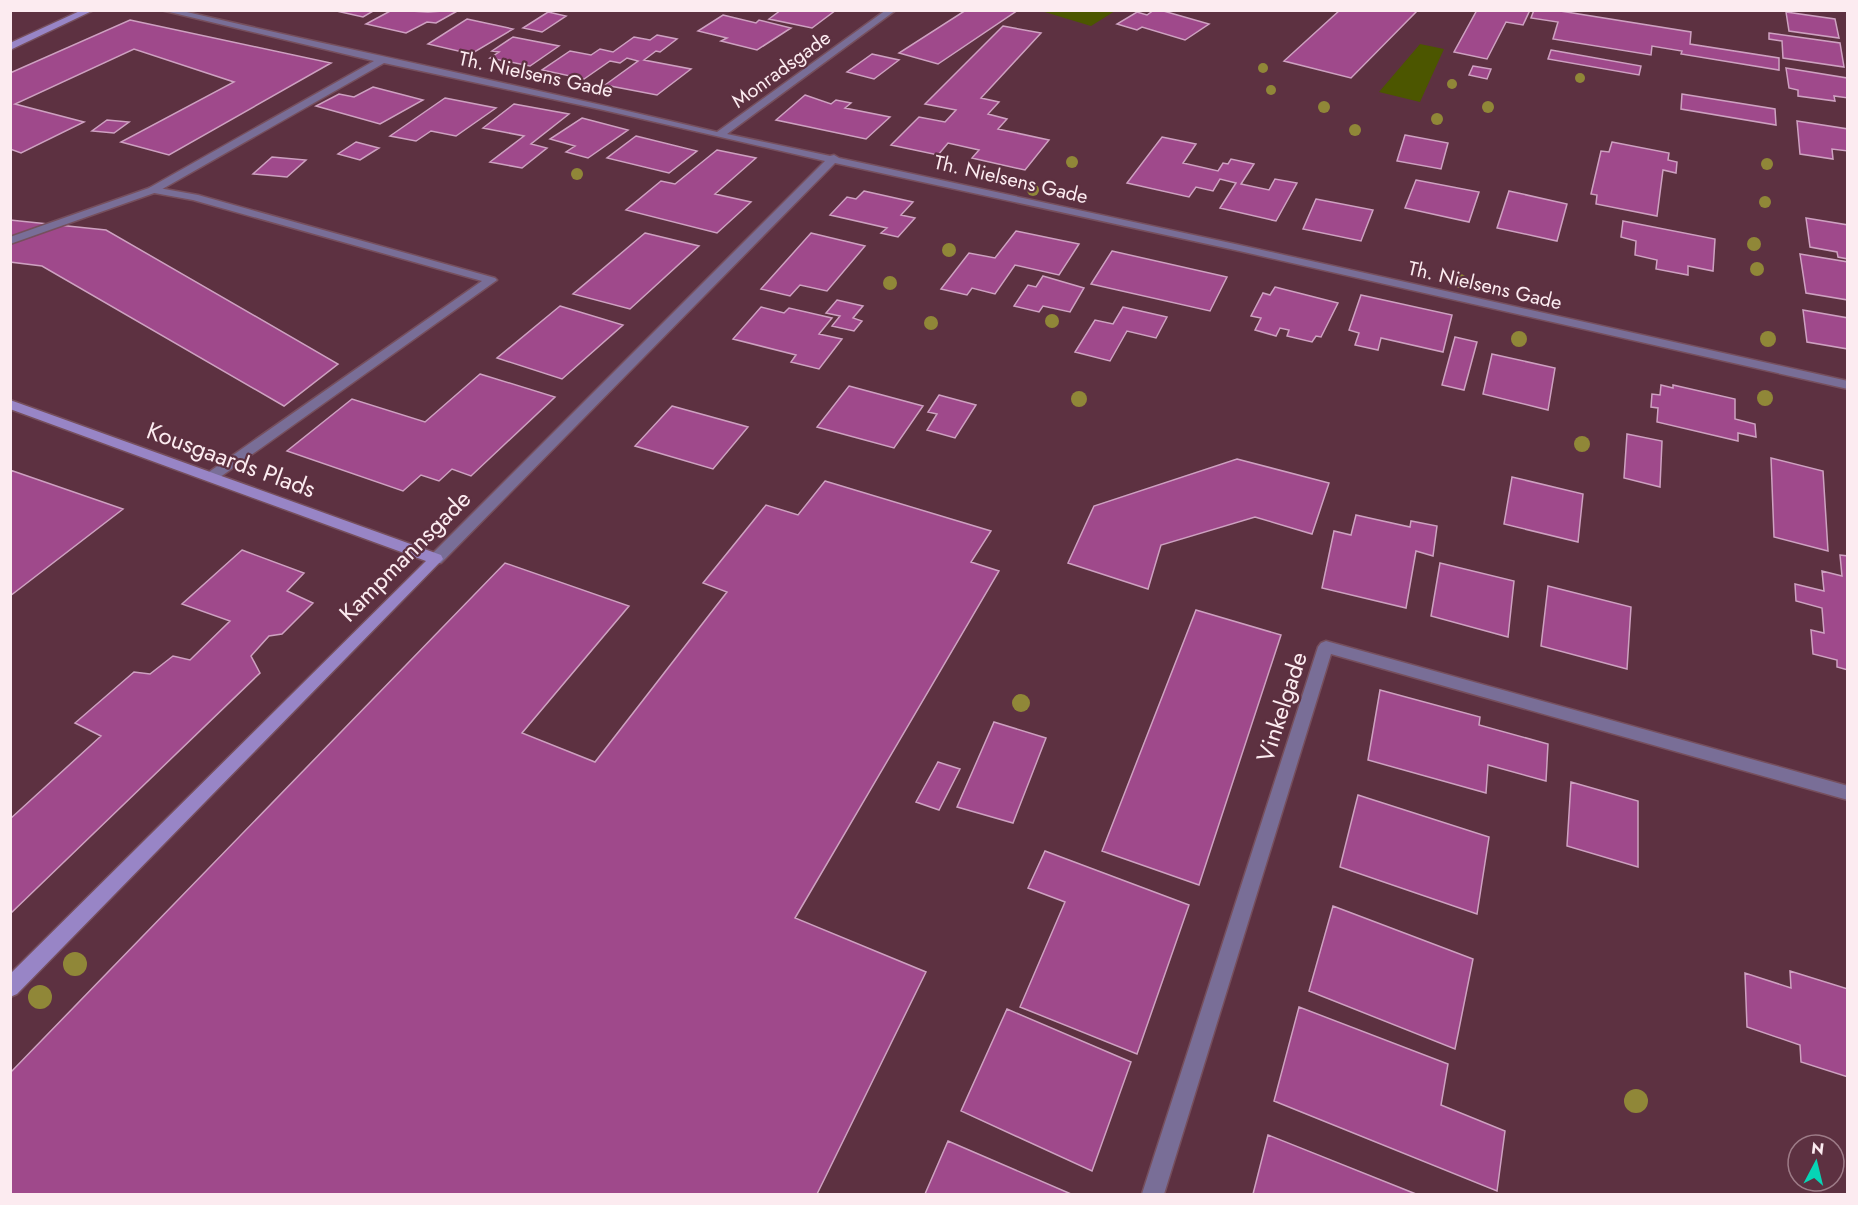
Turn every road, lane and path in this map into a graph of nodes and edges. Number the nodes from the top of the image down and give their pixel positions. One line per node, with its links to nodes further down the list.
1 (90, 10): 4 (main road)
2 (165, 10): 5 (street, Th. Nielsens Gade)
3 (892, 10): 6 (street, Monradsgade)
4 (10, 47)
5 (382, 60): 6 (street, Th. Nielsens Gade); 8 (street)
6 (719, 135): 7 (street, Th. Nielsens Gade)
7 (834, 158): 10 (street, Th. Nielsens Gade); 13 (street, Kampmannsgade)
8 (153, 190): 9 (street); 12 (street)
9 (10, 241)
10 (1848, 385)
11 (10, 404): 12 (main road, Kousgaards Plads)
12 (211, 477): 13 (main road, Kousgaards Plads)
13 (436, 559): 15 (main road, Kampmannsgade)
14 (1848, 792): 16 (street, Vinkelgade)
15 (10, 988)
16 (1153, 1194)

